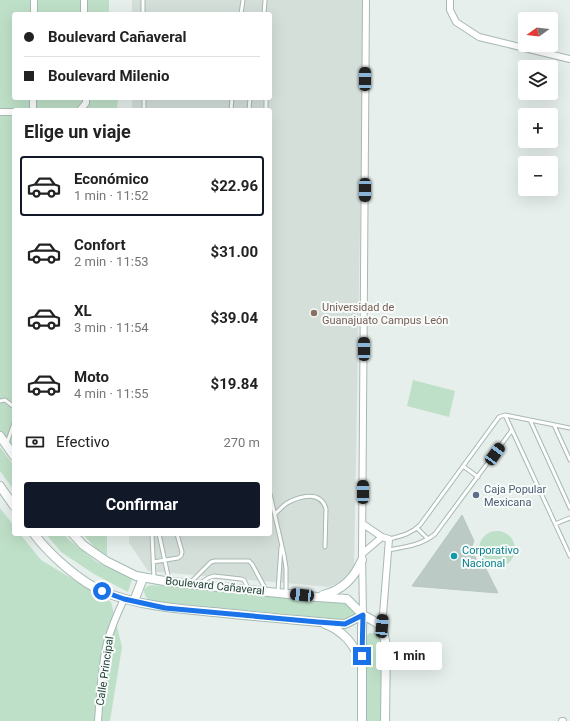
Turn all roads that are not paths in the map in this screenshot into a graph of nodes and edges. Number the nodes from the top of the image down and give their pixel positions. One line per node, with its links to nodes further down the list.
1 (34, 0): 8 (street)
2 (84, 0): 9 (street)
3 (142, 0): 10 (lane)
4 (243, 0): 11 (lane)
5 (265, 0): 12 (lane)
6 (366, 0): 36 (street)
7 (450, 0): 13 (street)
8 (34, 12)
9 (84, 12)
10 (143, 12)
11 (241, 12)
12 (264, 12)
13 (570, 59)
14 (0, 112): 15 (street)
15 (12, 112)
16 (0, 401): 17 (lane)
17 (12, 405)
18 (505, 415): 19 (lane); 23 (lane); 28 (lane)
19 (530, 420): 20 (lane); 33 (lane)
20 (554, 425): 22 (lane); 27 (lane)
21 (12, 428): 25 (lane)
22 (570, 428)
23 (512, 430): 29 (lane); 37 (lane)
24 (0, 436): 25 (street)
25 (6, 445): 26 (street)
26 (12, 453)
27 (570, 460)
28 (463, 466): 29 (lane); 38 (lane)
29 (478, 477): 45 (lane)
30 (0, 486): 32 (street)
31 (272, 502): 34 (lane)
32 (12, 503)
33 (570, 508)
34 (275, 514): 46 (lane); 47 (lane)
35 (570, 518): 37 (lane)
36 (363, 524): 44 (street); 50 (street)
37 (555, 524): 49 (lane)
38 (417, 528): 44 (lane); 45 (lane)
39 (36, 536): 60 (street)
40 (75, 536): 53 (street, Boulevard Cañaveral)
41 (152, 536): 52 (lane)
42 (158, 536): 51 (lane)
43 (177, 536): 51 (lane)
44 (385, 538): 48 (street); 50 (street)
45 (428, 539): 48 (lane)
46 (282, 545): 58 (lane); 58 (lane)
47 (325, 547)
48 (388, 550): 64 (street)
49 (570, 556)
50 (362, 557): 59 (street); 62 (street)
51 (164, 560): 52 (lane); 55 (lane)
52 (153, 562): 54 (lane)
53 (143, 578): 54 (street, Boulevard Cañaveral); 61 (street)
54 (154, 580): 55 (street, Boulevard Cañaveral)
55 (170, 582): 56 (street, Boulevard Cañaveral)
56 (189, 584): 57 (street, Boulevard Cañaveral); 57 (lane)
57 (267, 592): 58 (street, Boulevard Cañaveral)
58 (282, 593): 59 (street, Boulevard Cañaveral)
59 (317, 597): 62 (street, Boulevard Cañaveral)
60 (124, 599): 61 (street); 66 (street, Calle Principal)
61 (134, 601): 63 (street)
62 (363, 615): 63 (street); 64 (street, Boulevard Cañaveral); 65 (street)
63 (318, 622): 65 (street)
64 (382, 626): 68 (street)
65 (362, 670): 67 (street)
66 (98, 721)
67 (362, 721)
68 (385, 721)

